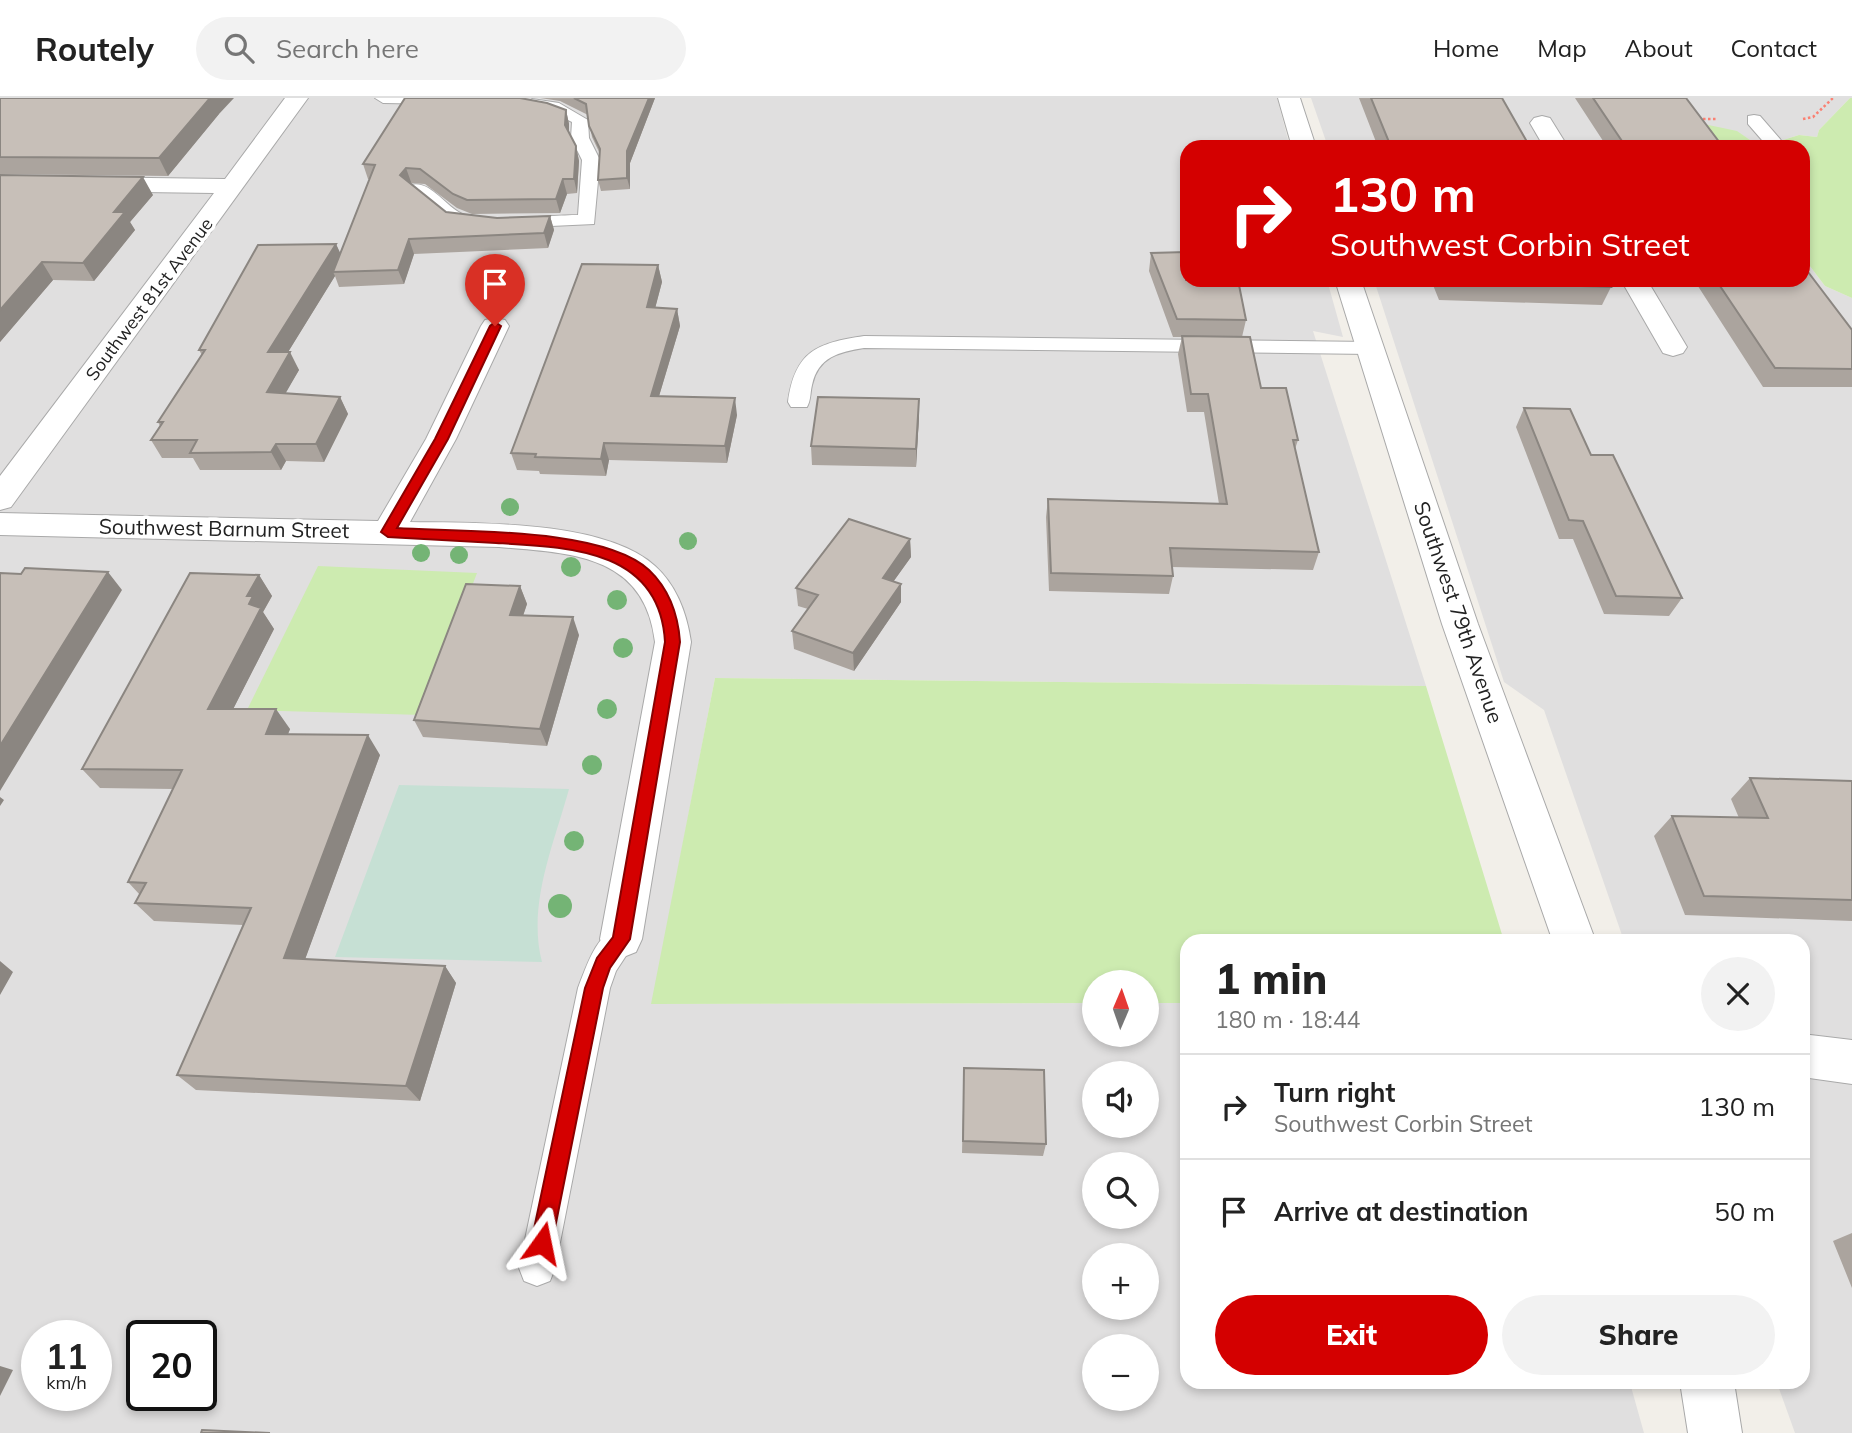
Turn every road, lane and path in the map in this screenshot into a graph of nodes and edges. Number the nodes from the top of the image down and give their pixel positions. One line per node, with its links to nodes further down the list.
1 (297, 98): 14 (street, Southwest 81st Avenue)
2 (383, 98): 5 (lane)
3 (1289, 98): 10 (street)
4 (1833, 98): 8 (path)
5 (460, 99)
6 (513, 102): 15 (lane)
7 (1687, 119): 8 (path)
8 (1754, 120): 12 (lane)
9 (1542, 123): 11 (street)
10 (1302, 140)
11 (1552, 140)
12 (1771, 140)
13 (0, 183): 14 (street)
14 (234, 186): 22 (street, Southwest 81st Avenue)
15 (417, 188)
16 (1350, 287): 20 (street, Southwest 79th Avenue)
17 (1638, 287): 19 (street)
18 (495, 326): 24 (street)
19 (1673, 347)
20 (1371, 348): 21 (lane); 25 (street, Southwest 79th Avenue)
21 (799, 402)
22 (0, 499)
23 (0, 524): 24 (street, Southwest Barnum Street)
24 (388, 532): 26 (street, Southwest Barnum Street)
25 (1571, 934)
26 (621, 939): 29 (lane, Southwest Barnum Street)
27 (1810, 1056): 28 (street)
28 (1852, 1062)
29 (537, 1268)
30 (1708, 1389): 31 (street)
31 (1715, 1433)

